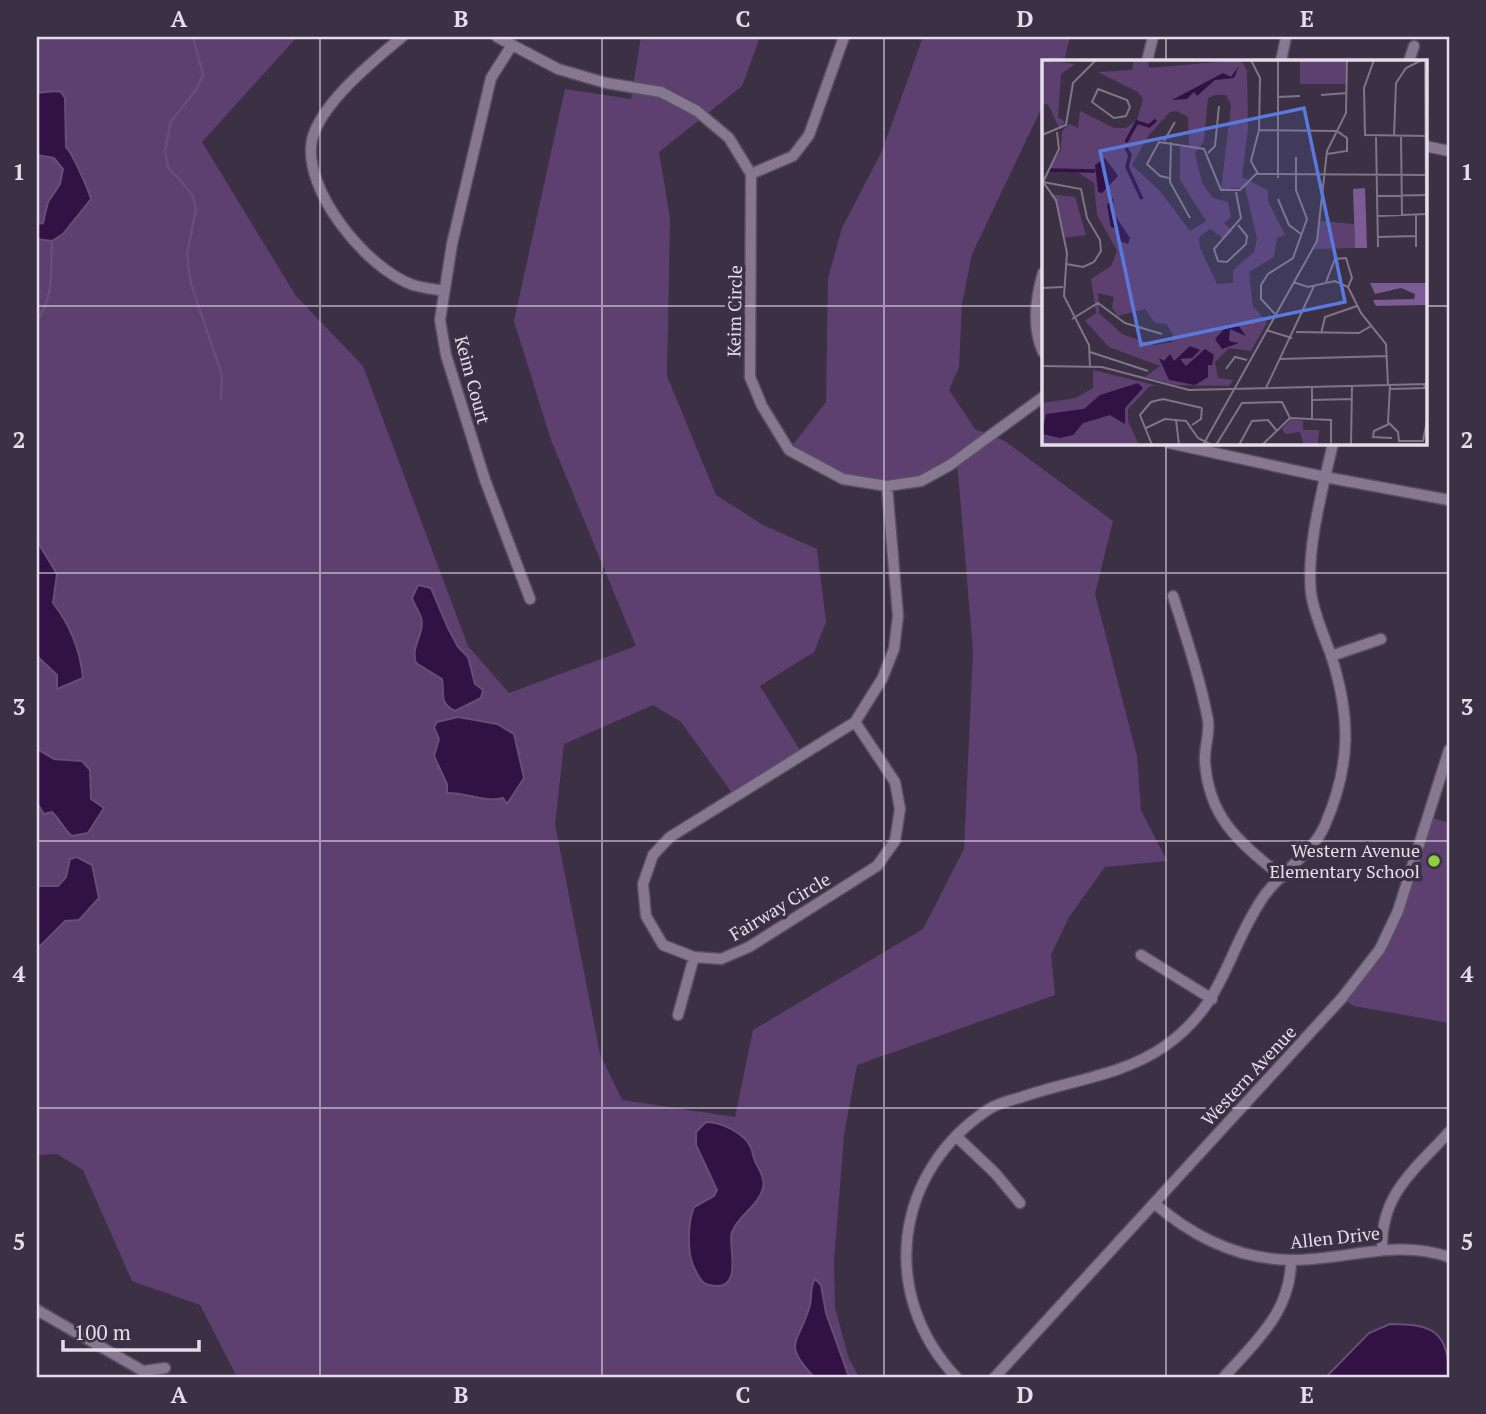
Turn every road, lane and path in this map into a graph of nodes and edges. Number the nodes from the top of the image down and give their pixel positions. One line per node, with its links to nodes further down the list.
1 (402, 37): 15 (street)
2 (497, 37): 6 (street)
3 (844, 37): 13 (street)
4 (1153, 37): 8 (street)
5 (1286, 37): 9 (street)
6 (512, 45): 13 (street); 15 (street, Keim Court)
7 (1414, 47): 10 (street)
8 (1147, 60)
9 (1281, 60)
10 (1409, 60)
11 (1426, 146): 12 (street)
12 (1449, 150)
13 (751, 174): 22 (street, Keim Circle)
14 (1042, 277): 16 (street)
15 (444, 291): 25 (street, Keim Court)
16 (1042, 347)
17 (1042, 398): 22 (street, Keim Circle)
18 (1178, 444): 20 (street)
19 (1332, 444): 21 (street)
20 (1204, 447): 21 (street)
21 (1325, 477): 23 (street); 27 (street)
22 (887, 486): 28 (street, Fairway Circle)
23 (1449, 500)
24 (1174, 596): 30 (street)
25 (530, 599)
26 (1381, 639): 27 (street)
27 (1331, 656): 30 (street)
28 (855, 722): 32 (street, Fairway Circle); 32 (street, Fairway Circle)
29 (1449, 750): 38 (street, Western Avenue)
30 (1282, 877): 33 (street)
31 (1141, 955): 33 (street)
32 (694, 957): 34 (street)
33 (1212, 999): 36 (street)
34 (678, 1015)
35 (1449, 1132): 39 (street)
36 (957, 1137): 37 (street); 44 (street)
37 (1020, 1203)
38 (1154, 1203): 41 (street, Allen Drive); 45 (street, Western Avenue)
39 (1382, 1248): 40 (street, Allen Drive); 41 (street, Allen Drive)
40 (1449, 1256)
41 (1291, 1260): 46 (street)
42 (37, 1310): 43 (street)
43 (165, 1368)
44 (956, 1377)
45 (995, 1377)
46 (1224, 1377)

